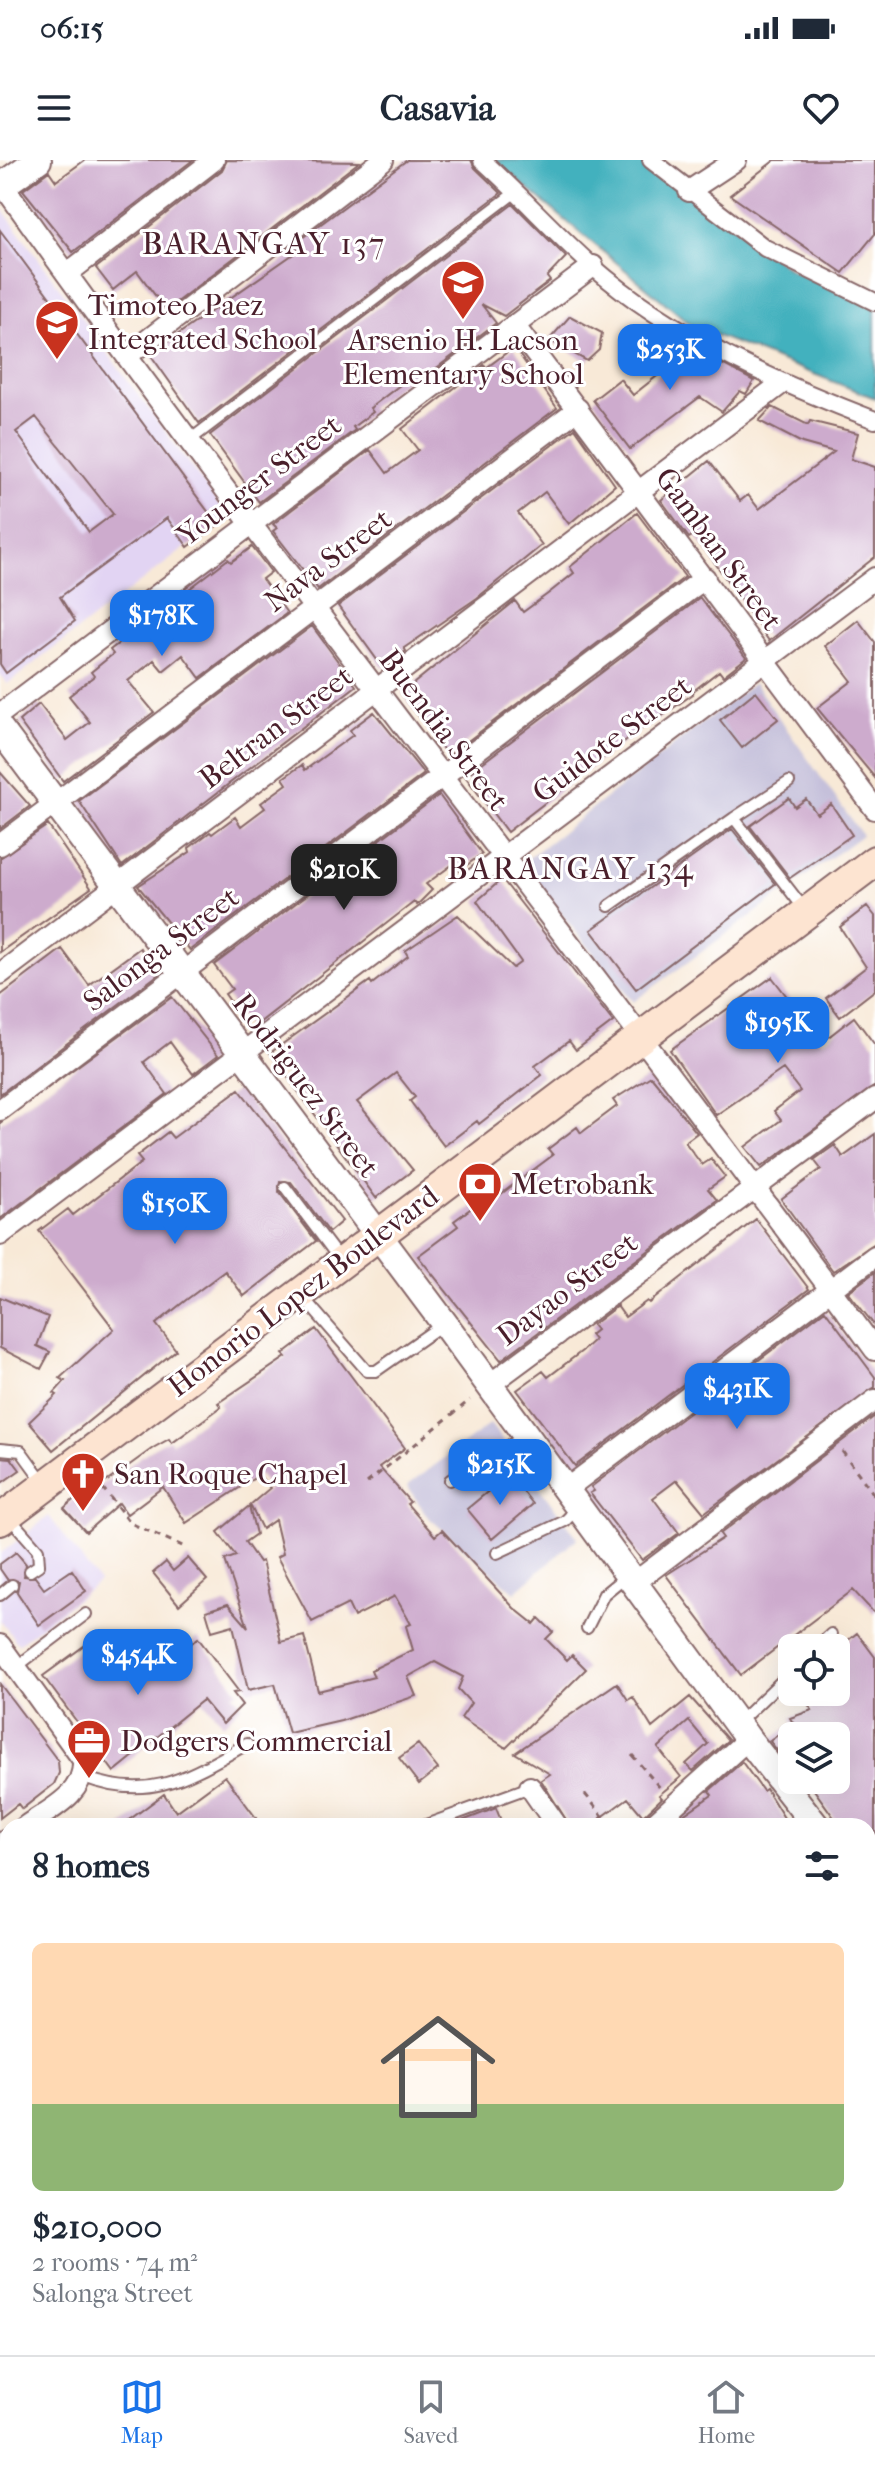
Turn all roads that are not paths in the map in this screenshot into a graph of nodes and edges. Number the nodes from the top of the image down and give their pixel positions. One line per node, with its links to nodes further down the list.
1 (38, 160): 7 (street)
2 (214, 160): 11 (street)
3 (383, 160): 14 (street)
4 (482, 160): 8 (street)
5 (651, 160): 9 (street)
6 (736, 160): 9 (street)
7 (1, 184): 11 (street, Buendia Street)
8 (517, 191): 10 (street); 18 (lane)
9 (689, 191): 12 (street)
10 (593, 266): 13 (street, Younger Street); 15 (street)
11 (68, 273): 14 (street, Buendia Street)
12 (875, 302)
13 (514, 325): 16 (street, Gamban Street); 20 (street, Younger Street)
14 (128, 355): 18 (street, Buendia Street)
15 (781, 384): 17 (street); 19 (street, Beltran Street)
16 (578, 409): 19 (street, Gamban Street); 23 (street, Nava Street)
17 (875, 420)
18 (190, 440): 20 (street, Buendia Street)
19 (639, 490): 21 (street, Gamban Street); 25 (street, Beltran Street)
20 (251, 523): 23 (street, Buendia Street); 26 (street, Younger Street)
21 (705, 578): 24 (street, Gamban Street); 28 (street, Salonga Street)
22 (875, 578): 24 (street, Guidote Street)
23 (315, 607): 25 (street, Buendia Street); 30 (street, Nava Street)
24 (764, 660): 31 (street, Gamban Street); 34 (street, Guidote Street)
25 (375, 690): 28 (street, Buendia Street); 36 (street, Beltran Street)
26 (0, 714)
27 (0, 729): 30 (street, Rodriguez Street)
28 (440, 776): 34 (street, Buendia Street); 39 (street, Salonga Street)
29 (789, 782): 32 (lane)
30 (55, 803): 33 (street, Nava Street); 36 (street, Rodriguez Street)
31 (875, 809)
32 (734, 818): 37 (lane); 38 (lane)
33 (0, 845)
34 (504, 860): 41 (street, Buendia Street); 42 (street, Guidote Street)
35 (875, 861): 38 (main road, Honorio Lopez Boulevard)
36 (116, 885): 39 (street, Rodriguez Street); 40 (street, Beltran Street)
37 (609, 906)
38 (807, 911): 41 (main road, Honorio Lopez Boulevard)
39 (181, 971): 42 (street, Rodriguez Street); 44 (street, Salonga Street)
40 (0, 974)
41 (641, 1034): 46 (street, Buendia Street); 47 (main road, Honorio Lopez Boulevard)
42 (243, 1055): 47 (street, Rodriguez Street); 48 (street, Guidote Street)
43 (875, 1099): 46 (street, Dayao Street)
44 (0, 1110)
45 (285, 1187): 50 (lane)
46 (755, 1187): 51 (street, Buendia Street); 55 (street, Dayao Street)
47 (378, 1234): 50 (main road, Honorio Lopez Boulevard); 53 (street, Rodriguez Street)
48 (0, 1235)
49 (875, 1256): 51 (street)
50 (341, 1262): 52 (main road, Honorio Lopez Boulevard)
51 (830, 1289): 54 (street, Buendia Street); 61 (street)
52 (300, 1293): 53 (lane); 60 (main road, Honorio Lopez Boulevard)
53 (444, 1323): 55 (street, Rodriguez Street)
54 (875, 1350)
55 (489, 1385): 57 (street, Rodriguez Street)
56 (875, 1400): 65 (street)
57 (526, 1436): 59 (lane); 61 (street, Rodriguez Street)
58 (0, 1449): 60 (lane)
59 (450, 1480)
60 (46, 1485): 62 (main road, Honorio Lopez Boulevard)
61 (572, 1499): 63 (lane); 65 (street, Rodriguez Street)
62 (4, 1518): 64 (lane)
63 (497, 1553)
64 (30, 1571)
65 (631, 1579): 67 (lane); 71 (street, Rodriguez Street)
66 (86, 1614): 69 (lane)
67 (587, 1628)
68 (0, 1645): 69 (street)
69 (16, 1667): 73 (street)
70 (778, 1688): 71 (lane)
71 (742, 1732): 78 (street); 79 (street, Rodriguez Street)
72 (247, 1744): 73 (lane)
73 (84, 1777): 75 (street)
74 (530, 1787): 76 (lane); 77 (street)
75 (37, 1818)
76 (445, 1818)
77 (551, 1818)
78 (664, 1818)
79 (810, 1818)

